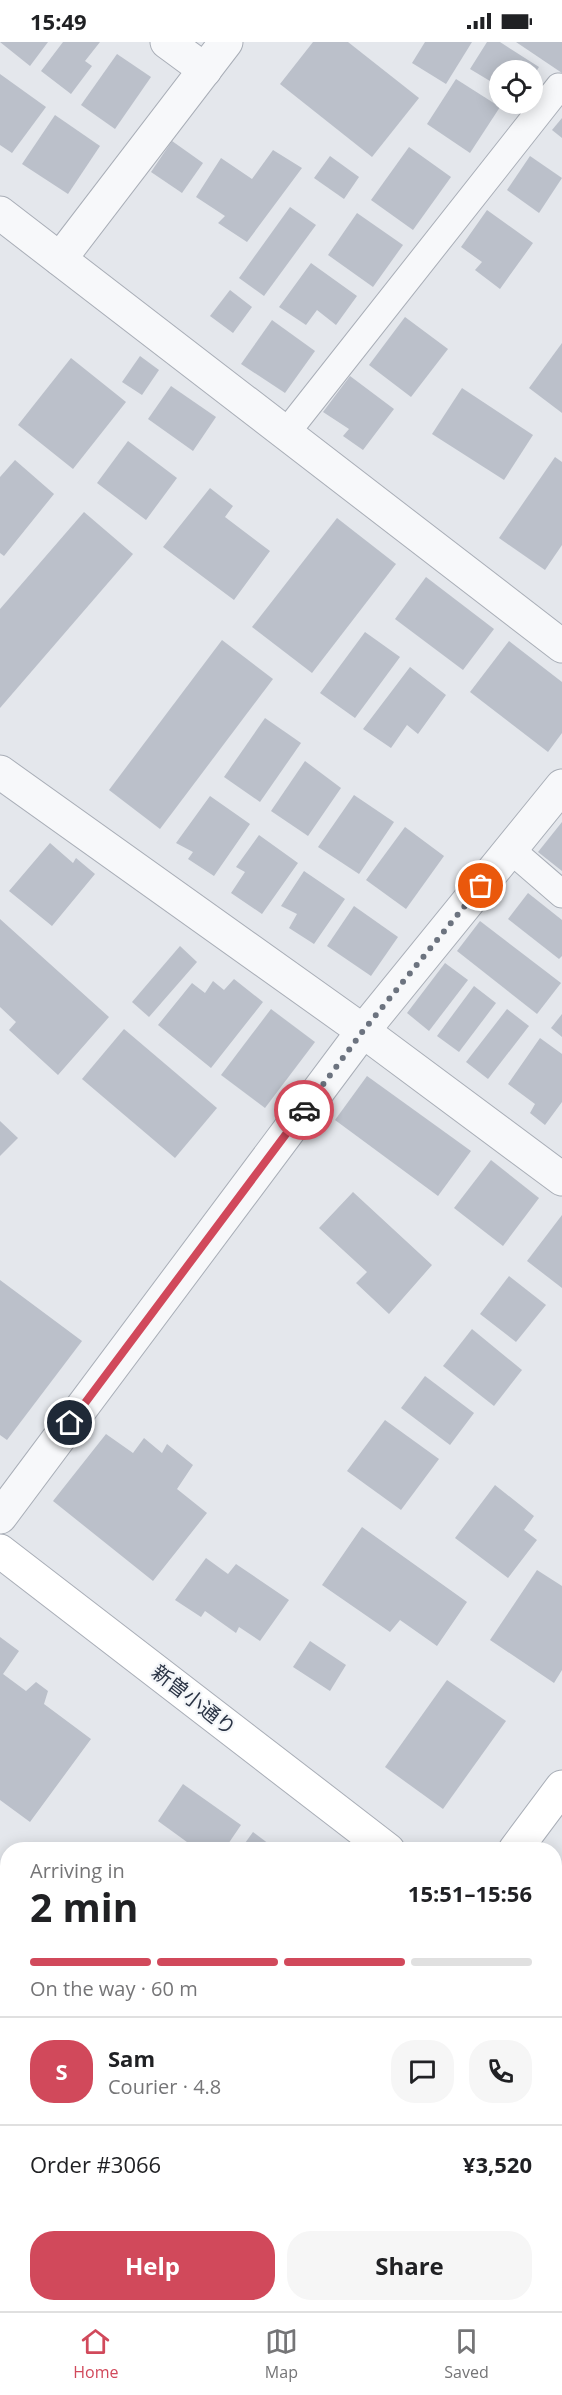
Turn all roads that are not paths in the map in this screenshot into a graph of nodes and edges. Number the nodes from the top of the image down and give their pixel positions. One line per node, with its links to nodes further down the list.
1 (167, 42): 3 (street)
2 (226, 42): 3 (street)
3 (205, 70): 6 (street)
4 (559, 87): 7 (lane)
5 (0, 213): 6 (street)
6 (60, 259): 7 (street)
7 (286, 433): 8 (street)
8 (562, 646)
9 (0, 772): 13 (street)
10 (562, 786): 11 (street)
11 (511, 850): 12 (lane); 13 (street)
12 (562, 894)
13 (363, 1031): 14 (street); 15 (street)
14 (562, 1179)
15 (0, 1516)
16 (0, 1551): 18 (street, 新曽小通り)
17 (562, 1788): 19 (street)
18 (378, 1842)
19 (521, 1842)

